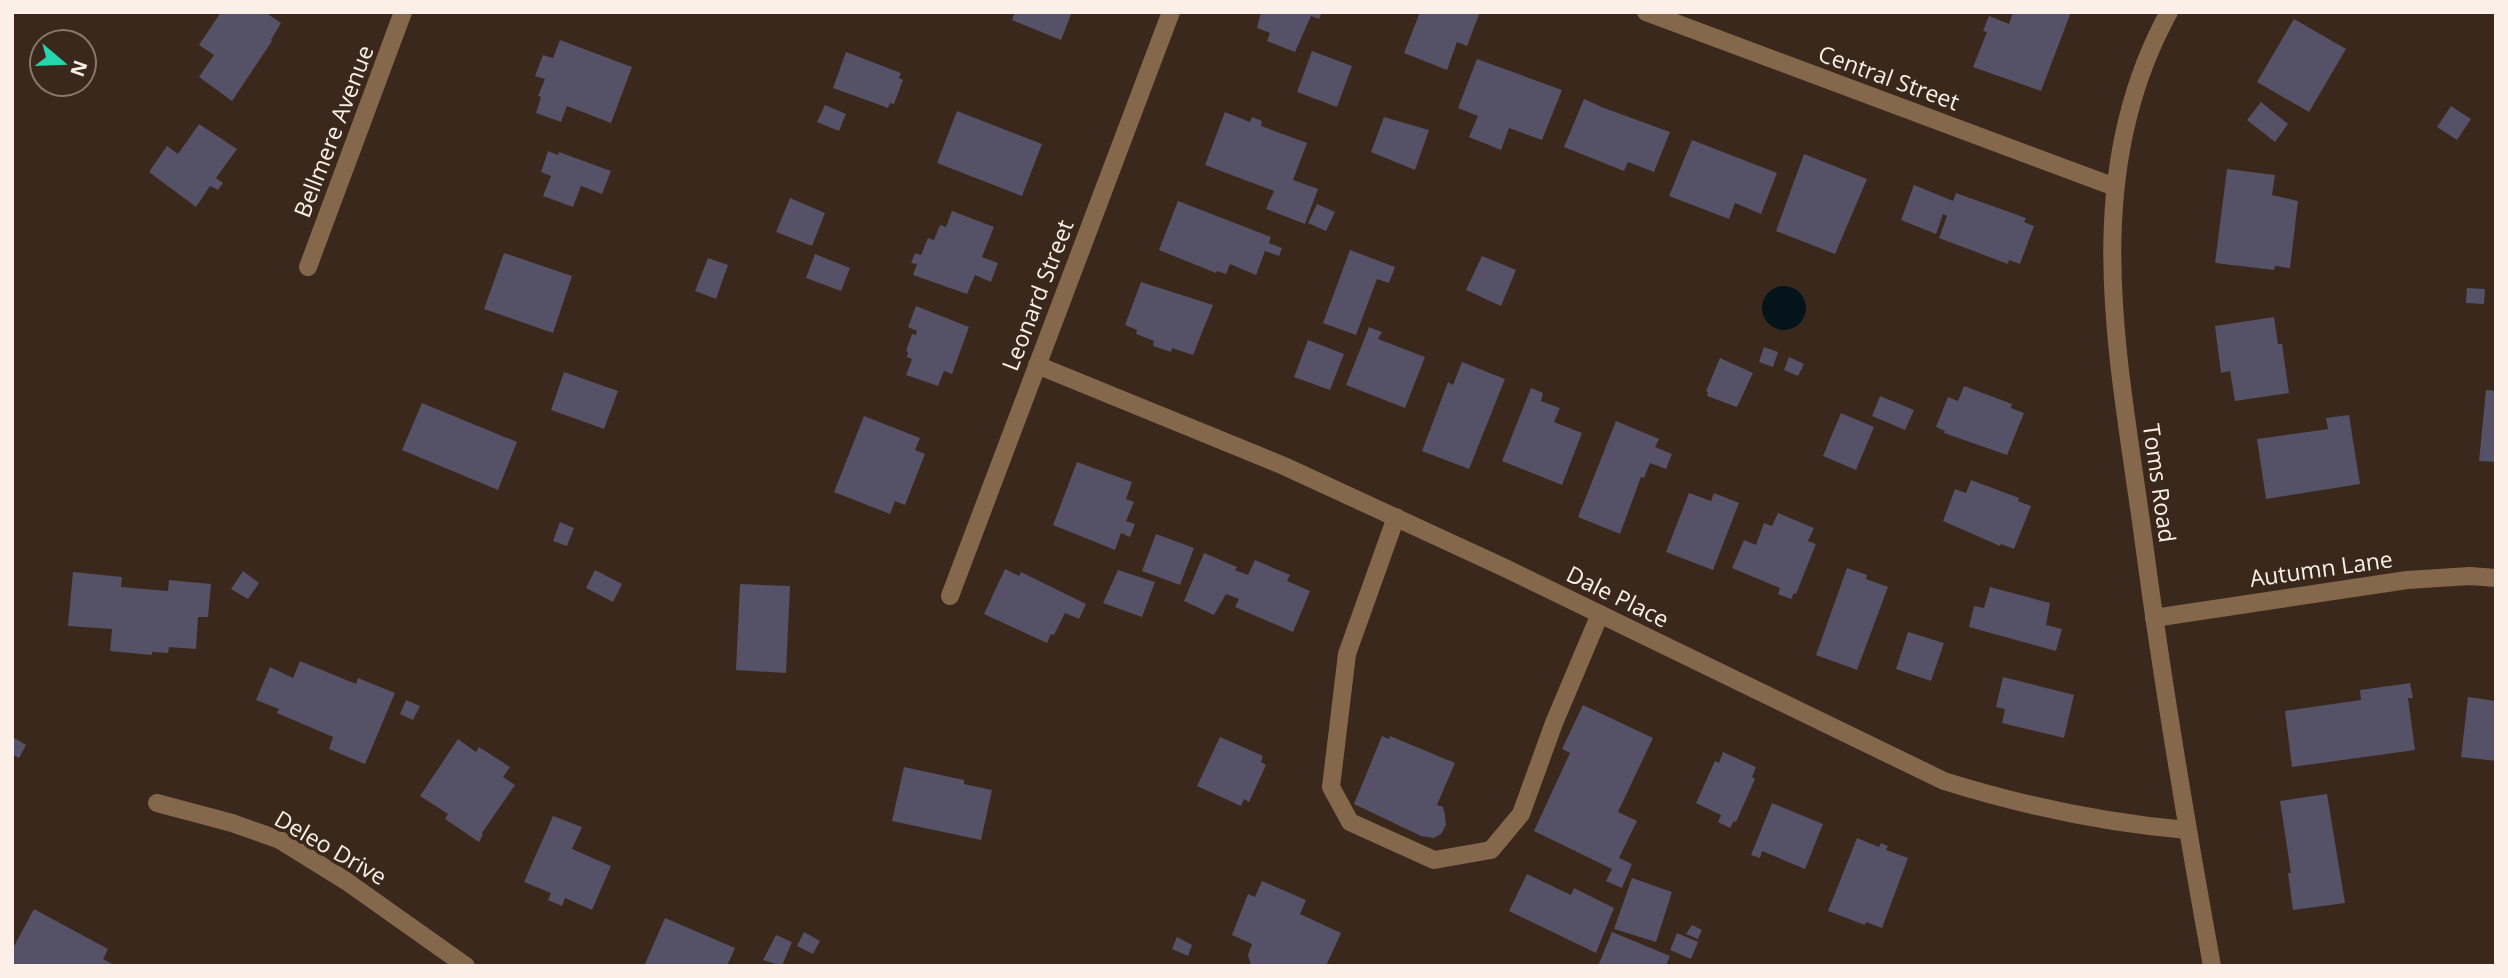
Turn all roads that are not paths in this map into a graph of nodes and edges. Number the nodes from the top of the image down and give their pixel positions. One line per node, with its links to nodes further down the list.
1 (403, 12): 6 (street, Bellmere Avenue)
2 (1171, 12): 7 (street, Leonard Street)
3 (1646, 12): 5 (street, Central Street)
4 (2169, 12): 5 (street, Toms Road)
5 (2115, 187): 12 (street, Toms Road)
6 (307, 267)
7 (1037, 366): 8 (street, Dale Place); 10 (street, Leonard Street)
8 (1396, 517): 11 (street, Dale Place); 11 (street)
9 (2496, 578): 12 (street, Autumn Lane)
10 (950, 596)
11 (1600, 614): 14 (street, Dale Place)
12 (2154, 618): 14 (street, Toms Road)
13 (157, 803): 15 (street, Deleo Drive)
14 (2188, 830): 16 (street, Toms Road)
15 (466, 966)
16 (2212, 966)

